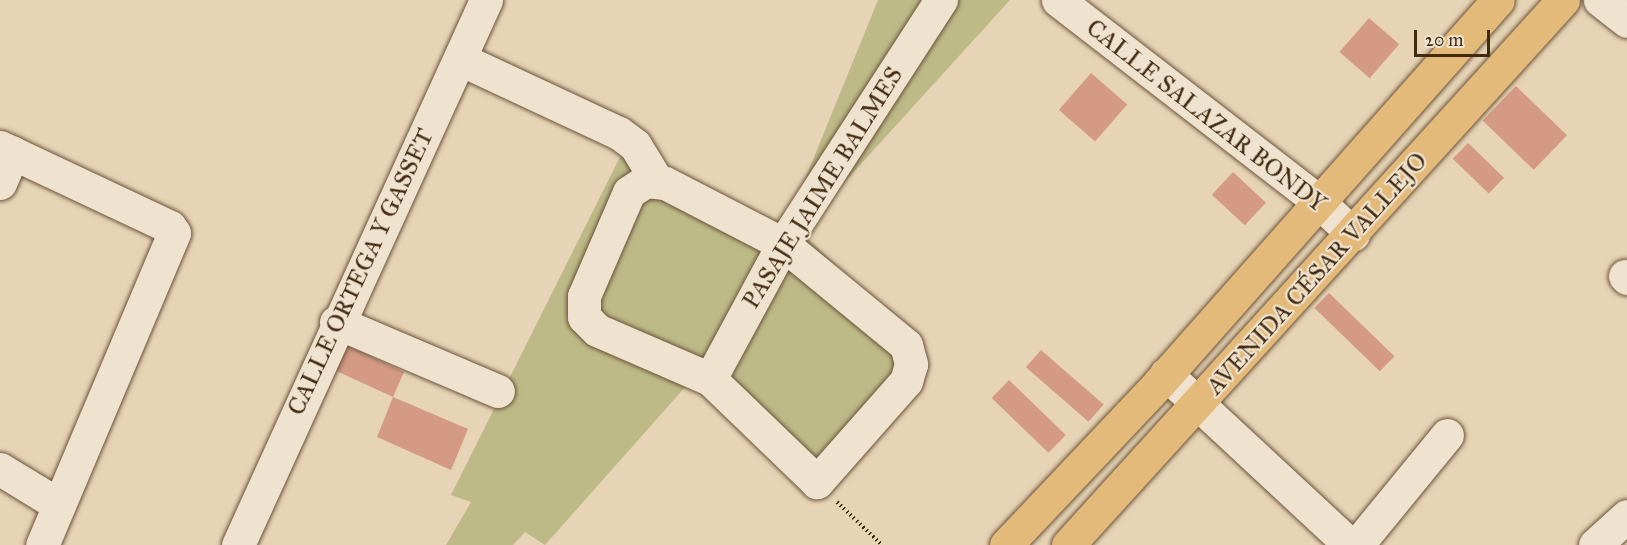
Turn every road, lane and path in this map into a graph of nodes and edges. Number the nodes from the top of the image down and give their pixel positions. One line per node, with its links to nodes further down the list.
1 (486, 0): 8 (street, CALLE ORTEGA Y GASSET)
2 (941, 0): 16 (street, PASAJE JAIME BALMES)
3 (1058, 0): 14 (street, CALLE SALAZAR BONDY)
4 (1498, 0): 9 (main road, AVENIDA CÉSAR VALLEJO)
5 (1563, 0): 10 (main road, AVENIDA CÉSAR VALLEJO)
6 (1600, 0): 7 (street)
7 (1627, 21)
8 (460, 58): 12 (street); 17 (street, CALLE ORTEGA Y GASSET)
9 (1438, 68): 10 (main road); 14 (main road, AVENIDA CÉSAR VALLEJO)
10 (1476, 98): 15 (main road, AVENIDA CÉSAR VALLEJO)
11 (6, 150): 13 (street); 26 (street)
12 (651, 181): 16 (street); 19 (street)
13 (0, 183)
14 (1319, 202): 15 (street, CALLE SALAZAR BONDY); 18 (main road, AVENIDA CÉSAR VALLEJO)
15 (1353, 234): 21 (main road, AVENIDA CÉSAR VALLEJO)
16 (783, 244): 19 (street, PASAJE JAIME BALMES); 24 (street)
17 (336, 322): 20 (street); 30 (street, CALLE ORTEGA Y GASSET)
18 (1166, 374): 21 (street); 25 (main road, AVENIDA CÉSAR VALLEJO)
19 (710, 379): 24 (street)
20 (498, 390)
21 (1198, 405): 28 (main road, AVENIDA CÉSAR VALLEJO); 33 (street)
22 (1447, 435): 34 (street)
23 (0, 469): 26 (street)
24 (818, 482): 31 (path)
25 (1050, 498): 28 (main road); 32 (main road, AVENIDA CÉSAR VALLEJO)
26 (59, 505): 29 (street)
27 (1627, 516): 35 (street)
28 (1076, 536)
29 (42, 545)
30 (238, 545)
31 (882, 545)
32 (1006, 545)
33 (1350, 545)
34 (1357, 545)
35 (1595, 545)

